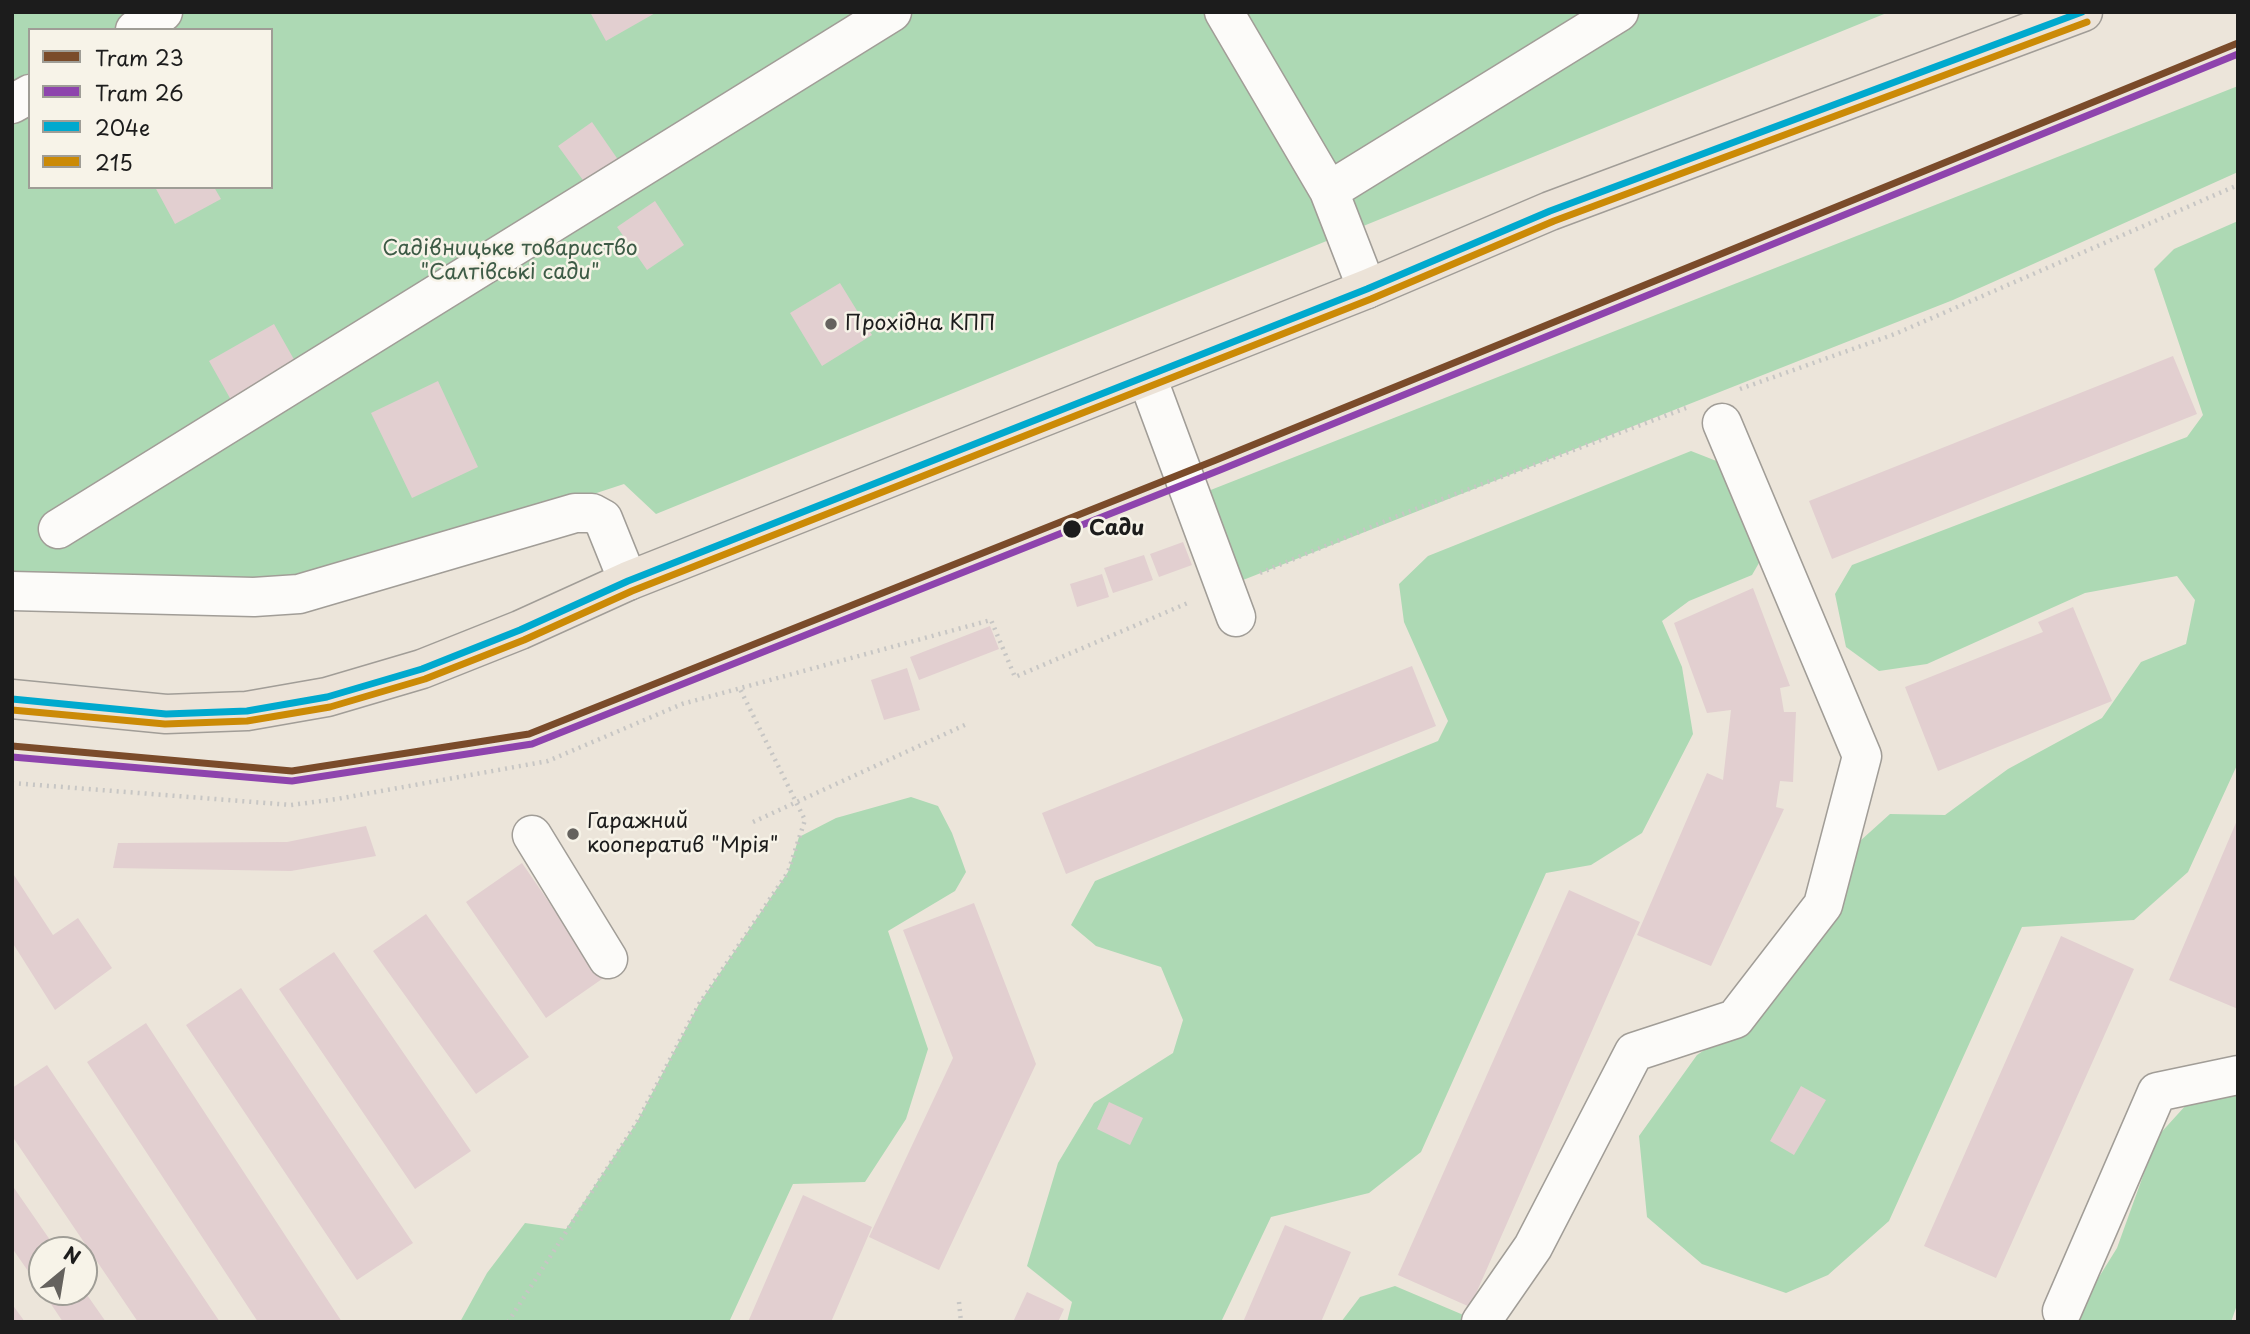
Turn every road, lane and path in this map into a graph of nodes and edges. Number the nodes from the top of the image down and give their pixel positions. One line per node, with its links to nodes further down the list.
1 (163, 12): 6 (street)
2 (892, 12): 14 (street)
3 (1224, 12): 10 (street)
4 (1619, 12): 10 (street)
5 (2083, 12): 11 (main road)
6 (138, 28)
7 (28, 94): 8 (street)
8 (12, 104)
9 (2238, 184): 13 (path)
10 (1329, 191): 11 (street)
11 (1367, 289): 12 (main road)
12 (1147, 377): 15 (main road); 17 (street)
13 (1719, 405): 17 (path); 31 (street)
14 (58, 529)
15 (628, 581): 16 (street); 19 (main road)
16 (12, 591)
17 (1230, 602): 18 (path)
18 (740, 689): 21 (path); 22 (path)
19 (12, 699)
20 (967, 724): 22 (path)
21 (12, 783)
22 (798, 803): 23 (path); 29 (path)
23 (753, 822)
24 (532, 835): 25 (street)
25 (608, 959)
26 (2238, 1075): 28 (street)
27 (959, 1302): 30 (path)
28 (2062, 1311)
29 (508, 1322)
30 (961, 1322)
31 (1481, 1322)

